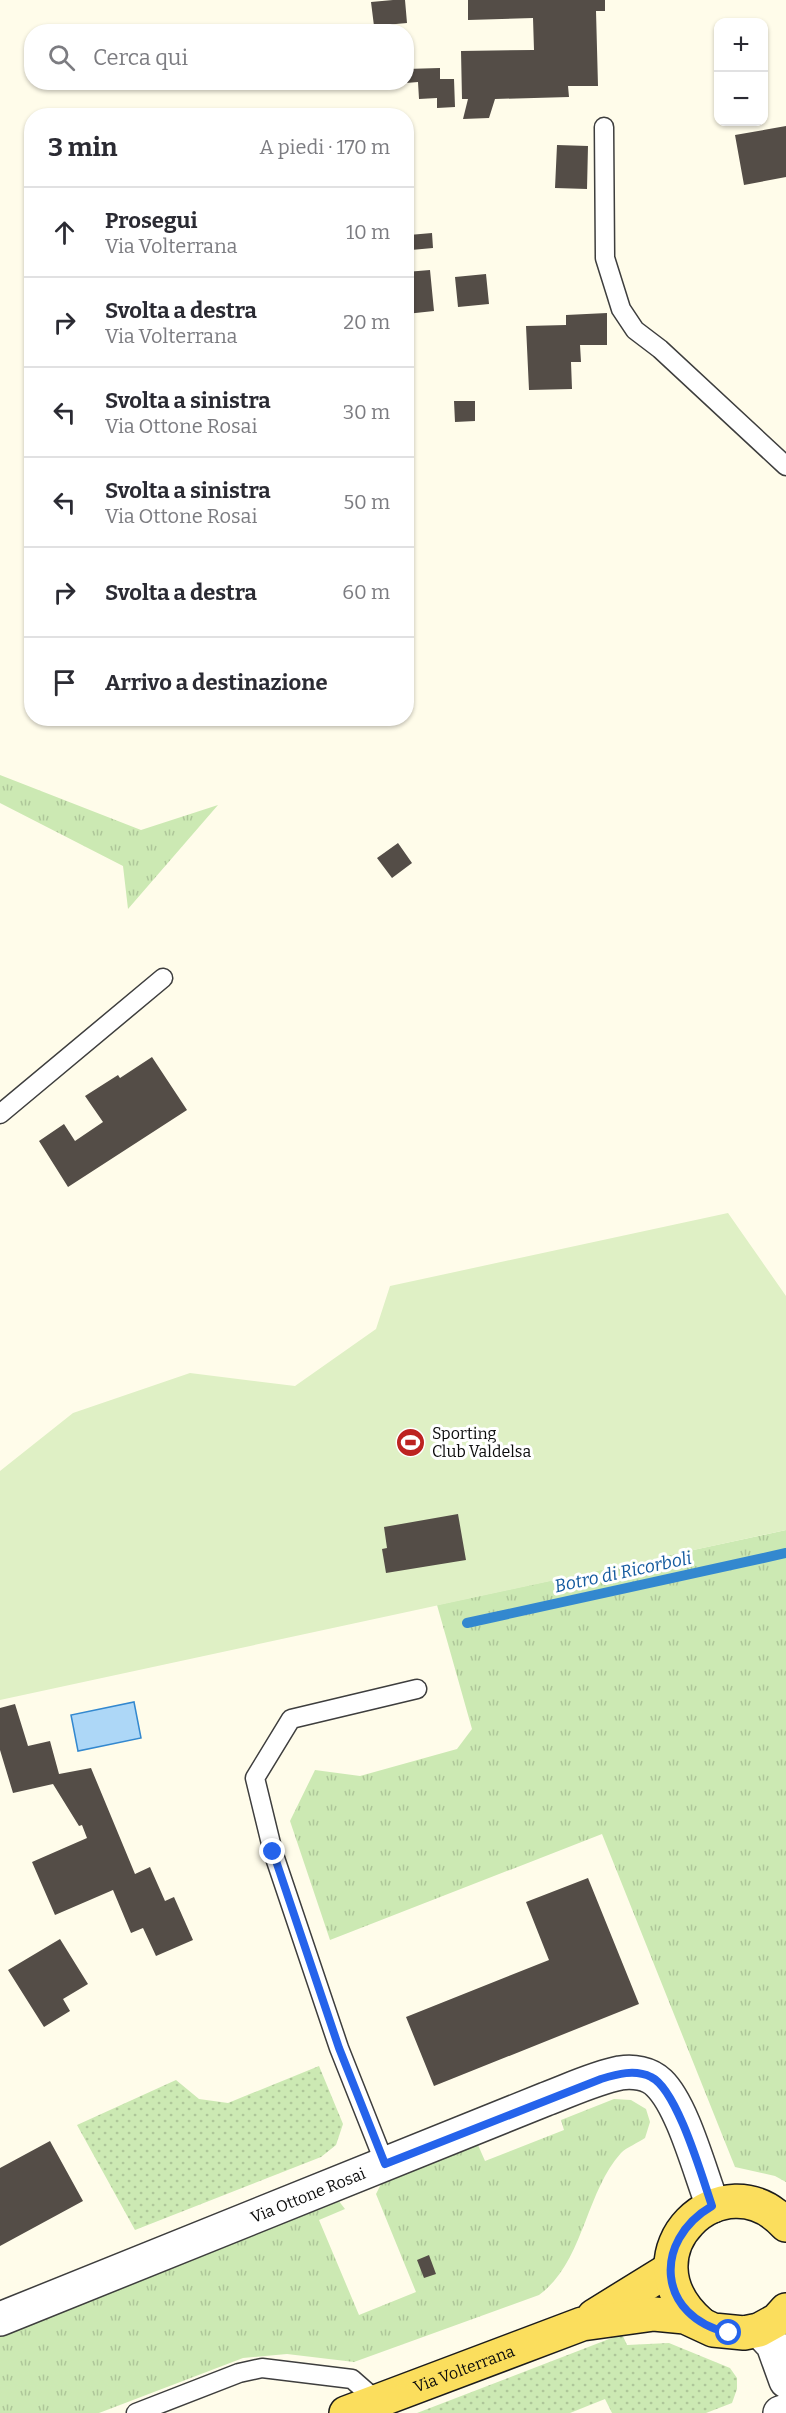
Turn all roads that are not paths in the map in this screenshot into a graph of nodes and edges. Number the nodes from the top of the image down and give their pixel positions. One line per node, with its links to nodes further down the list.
1 (604, 127): 2 (lane)
2 (786, 466)
3 (163, 978): 4 (lane)
4 (0, 1114)
5 (417, 1689): 6 (lane)
6 (385, 2164): 7 (street, Via Ottone Rosai); 11 (street, Via Ottone Rosai)
7 (712, 2206): 8 (main road, Via Volterrana); 9 (main road, Via Volterrana)
8 (783, 2219)
9 (670, 2270): 12 (main road, Via Volterrana); 13 (main road, Via Volterrana)
10 (786, 2310): 14 (main road, Via Volterrana)
11 (0, 2319)
12 (700, 2323): 13 (main road, Via Volterrana); 14 (main road, Via Volterrana)
13 (582, 2324): 16 (main road, Via Volterrana)
14 (759, 2330): 15 (street)
15 (786, 2381)
16 (377, 2401): 18 (lane); 19 (main road, Via Volterrana)
17 (786, 2411): 20 (street)
18 (136, 2413)
19 (346, 2413)
20 (780, 2413)

